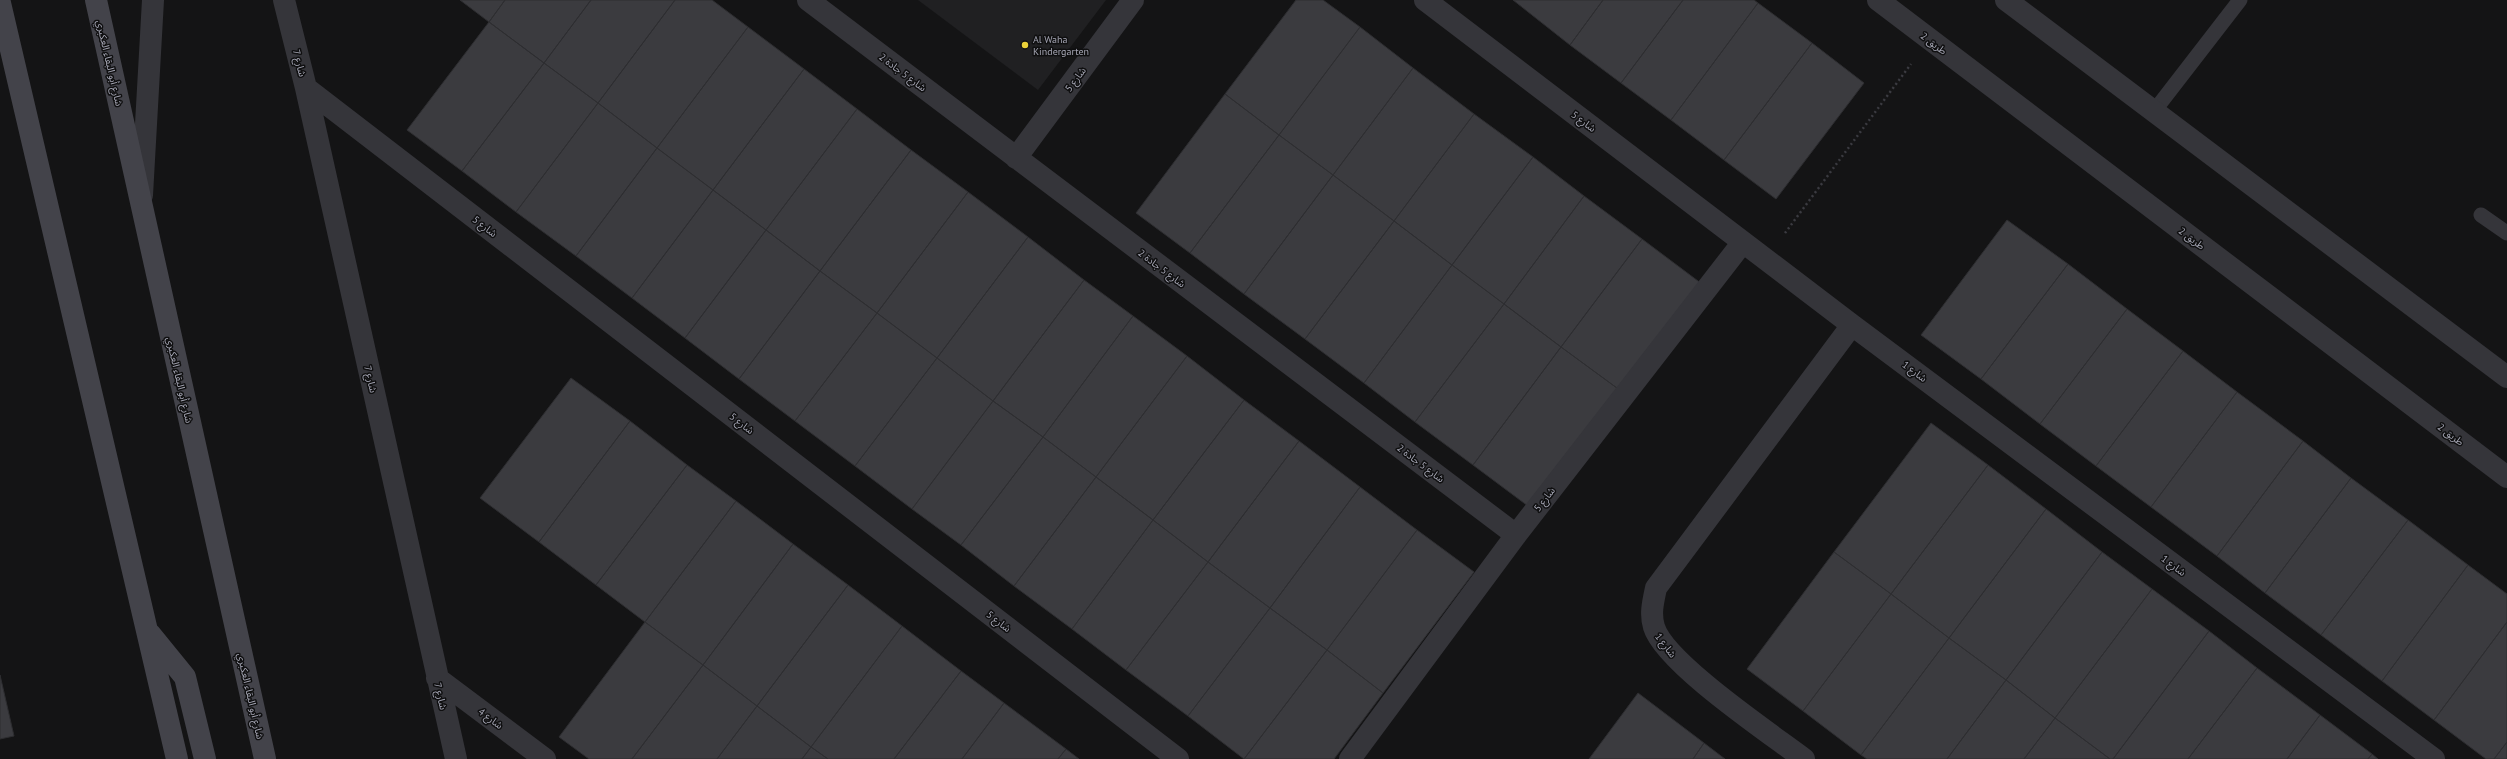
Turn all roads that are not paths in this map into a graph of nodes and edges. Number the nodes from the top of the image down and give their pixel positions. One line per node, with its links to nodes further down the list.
1 (96, 0): 14 (main road, شارع أبو البقاء العكبري)
2 (153, 0): 14 (street)
3 (284, 0): 11 (street, شارع 7)
4 (808, 0): 13 (street, شارع 5 جادة 2)
5 (1134, 0): 13 (street, شارع 5)
6 (1425, 0): 17 (street, شارع 5)
7 (1878, 0): 20 (street, طريق 2)
8 (2006, 0): 12 (street)
9 (2240, 0): 12 (lane)
10 (0, 3): 22 (main road)
11 (306, 88): 23 (street, شارع 7); 29 (street, شارع 5)
12 (2155, 110): 19 (street)
13 (1016, 158): 21 (street, شارع 5 جادة 2)
14 (142, 206): 26 (main road, شارع أبو البقاء العكبري)
15 (2482, 215): 16 (lane)
16 (2507, 233)
17 (1743, 242): 18 (street, شارع 5); 21 (street, شارع 5)
18 (1852, 325): 31 (street, شارع 1); 32 (street, شارع 1)
19 (2507, 377)
20 (2507, 477)
21 (1516, 535): 30 (street, شارع 5)
22 (146, 630): 24 (main road); 25 (main road)
23 (437, 678): 27 (street, شارع 7); 28 (street, شارع 4)
24 (177, 759)
25 (205, 759)
26 (265, 759)
27 (456, 759)
28 (545, 759)
29 (1178, 759)
30 (1350, 759)
31 (1804, 759)
32 (2434, 759)

